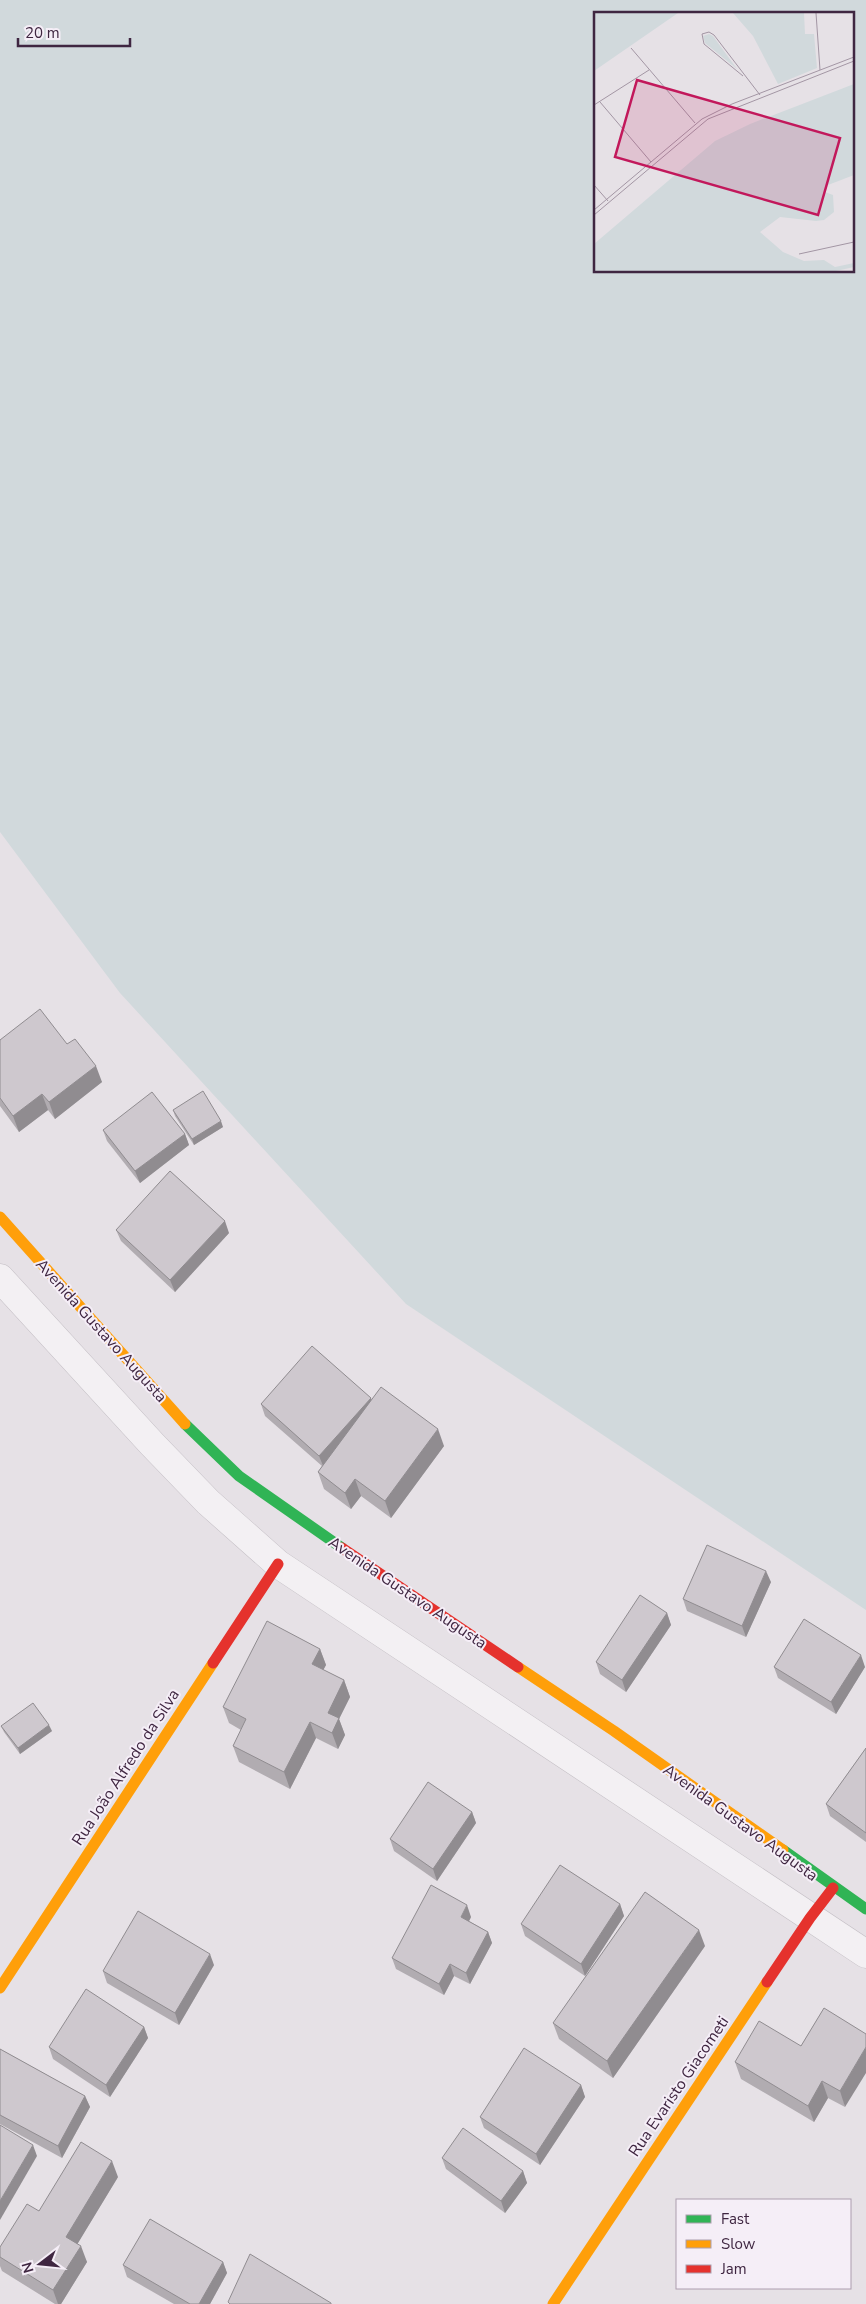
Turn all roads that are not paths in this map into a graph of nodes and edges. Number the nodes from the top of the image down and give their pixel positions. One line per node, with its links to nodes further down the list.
1 (0, 1217): 4 (street, Avenida Gustavo Augusta)
2 (0, 1278): 3 (street)
3 (278, 1564): 6 (street); 8 (street, Rua João Alfredo da Silva)
4 (834, 1888): 5 (street, Avenida Gustavo Augusta); 6 (street, Rua Evaristo Giacometi)
5 (866, 1909)
6 (810, 1918): 7 (street); 9 (street, Rua Evaristo Giacometi)
7 (866, 1954)
8 (0, 1988)
9 (553, 2304)

